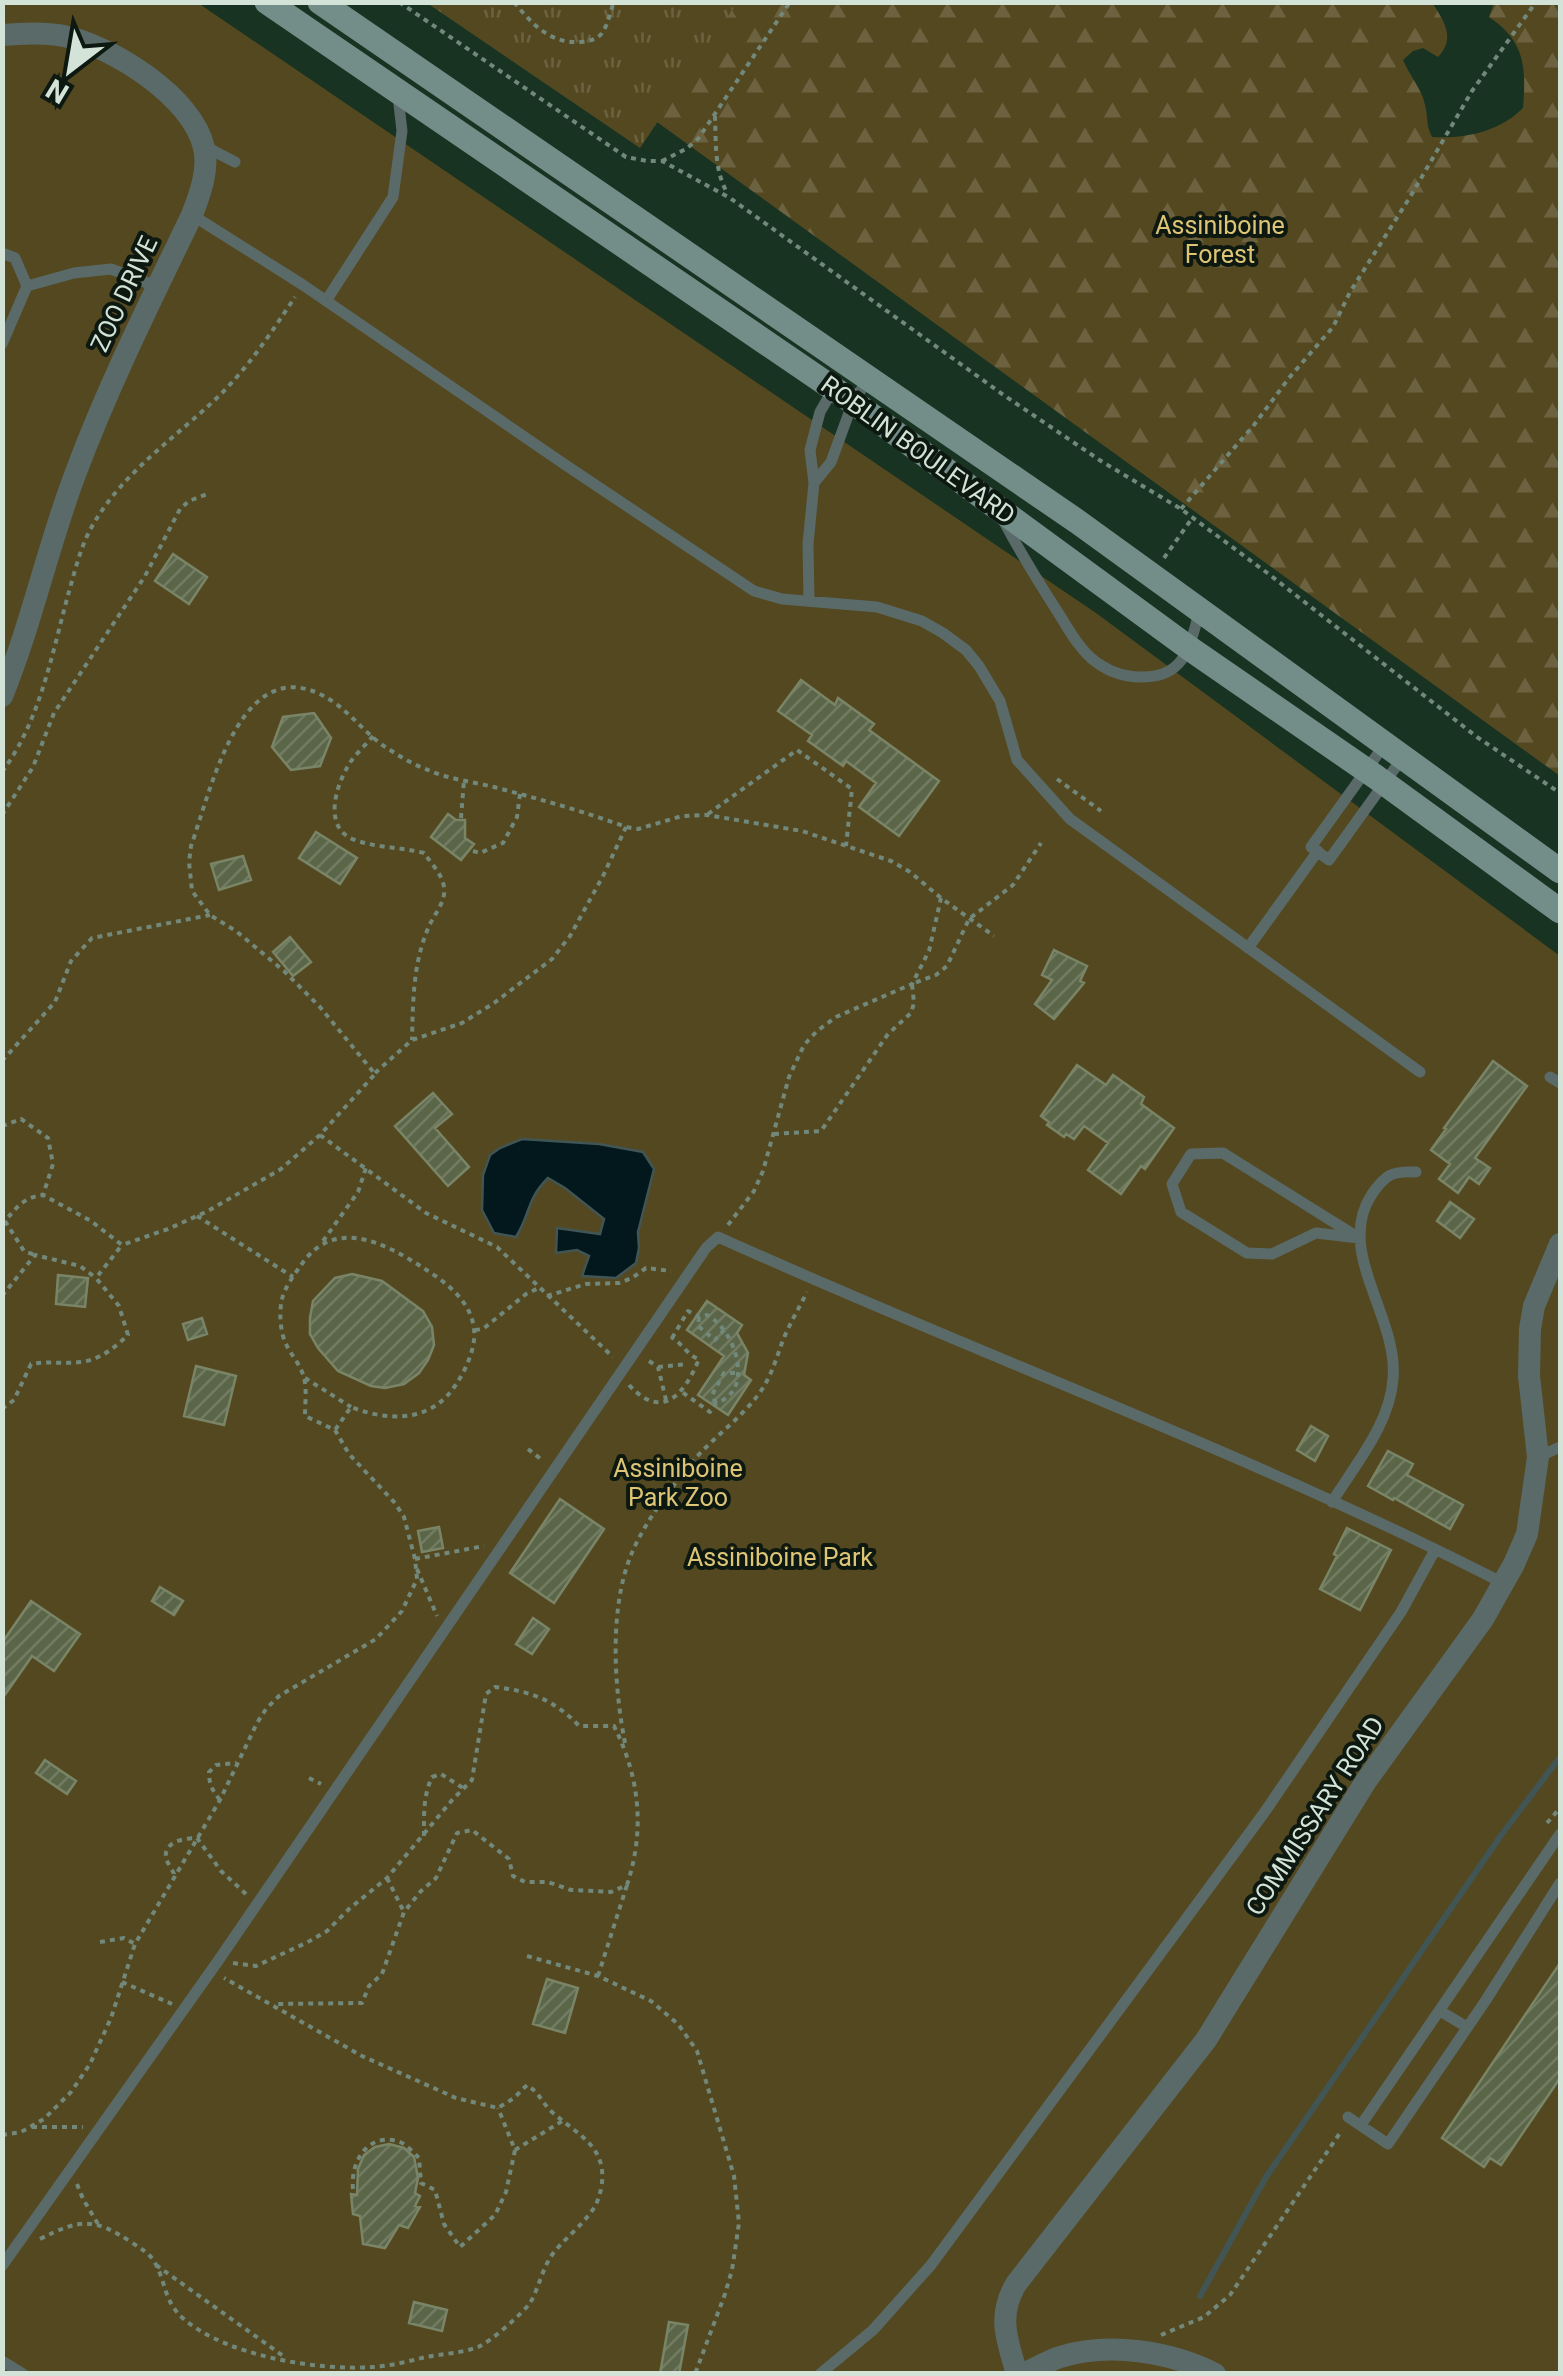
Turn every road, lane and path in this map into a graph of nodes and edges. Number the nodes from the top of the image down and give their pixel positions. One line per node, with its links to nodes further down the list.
1 (267, 2): 9 (main road, ROBLIN BOULEVARD)
2 (320, 2): 22 (main road, ROBLIN BOULEVARD)
3 (399, 2): 12 (path)
4 (514, 2): 5 (path)
5 (614, 2)
6 (790, 2): 10 (path)
7 (1536, 2): 27 (path)
8 (2, 35): 11 (street)
9 (397, 91): 20 (lane); 23 (main road, ROBLIN BOULEVARD)
10 (715, 116): 12 (path); 14 (path)
11 (204, 146): 13 (lane); 15 (street, ZOO DRIVE)
12 (662, 161): 14 (path)
13 (235, 162)
14 (730, 198): 27 (path)
15 (192, 215): 18 (lane); 19 (street, ZOO DRIVE)
16 (2, 253): 17 (lane)
17 (27, 286): 19 (lane); 21 (lane)
18 (303, 286): 20 (lane); 36 (path)
19 (158, 287): 33 (street, ZOO DRIVE)
20 (326, 300): 30 (lane)
21 (2, 344)
22 (859, 372): 23 (lane); 23 (lane); 31 (main road, ROBLIN BOULEVARD)
23 (843, 395): 24 (lane); 24 (lane); 26 (main road, ROBLIN BOULEVARD)
24 (814, 482): 30 (lane)
25 (210, 493): 43 (path)
26 (996, 506): 32 (main road, ROBLIN BOULEVARD); 32 (lane)
27 (1181, 508): 28 (path)
28 (1193, 518): 29 (path); 40 (path)
29 (1160, 564)
30 (809, 601): 57 (lane)
31 (1200, 609): 32 (lane); 35 (main road, ROBLIN BOULEVARD)
32 (1190, 648): 38 (main road, ROBLIN BOULEVARD)
33 (2, 696)
34 (373, 736): 39 (path); 54 (path); 59 (path)
35 (1394, 751): 38 (lane); 38 (lane); 51 (main road, ROBLIN BOULEVARD)
36 (2, 772)
37 (1055, 777): 42 (path)
38 (1376, 777): 49 (lane); 49 (lane); 53 (main road, ROBLIN BOULEVARD)
39 (464, 780): 41 (path); 45 (path)
40 (1560, 793)
41 (520, 794): 46 (path); 50 (path)
42 (1101, 811)
43 (2, 815)
44 (707, 815): 46 (path); 48 (path); 48 (path)
45 (461, 818)
46 (626, 827): 59 (path)
47 (1041, 843): 55 (path)
48 (846, 846): 52 (path)
49 (1314, 849): 57 (lane)
50 (473, 851)
51 (1560, 871)
52 (941, 898): 55 (path); 58 (path)
53 (1560, 911)
54 (210, 915): 60 (path); 62 (path)
55 (969, 918): 56 (path); 58 (path)
56 (994, 936)
57 (1248, 948): 61 (lane)
58 (912, 984): 64 (path); 64 (path)
59 (412, 1040): 62 (path)
60 (2, 1061)
61 (1420, 1072)
62 (375, 1074): 65 (path)
63 (2, 1126): 68 (path)
64 (774, 1134): 71 (path)
65 (320, 1135): 66 (path); 69 (path)
66 (366, 1168): 73 (path); 81 (path)
67 (1416, 1172): 72 (lane)
68 (43, 1195): 70 (path); 75 (path)
69 (197, 1216): 75 (path); 77 (path)
70 (4, 1223): 76 (path)
71 (718, 1237): 78 (lane); 80 (lane)
72 (1359, 1238): 72 (lane); 107 (lane)
73 (320, 1244): 77 (path); 86 (path)
74 (1560, 1244): 106 (street, COMMISSARY ROAD)
75 (122, 1245): 79 (path)
76 (36, 1255): 79 (path); 82 (path)
77 (293, 1277): 96 (path)
78 (686, 1277): 83 (path); 85 (lane)
79 (96, 1278): 103 (path)
80 (814, 1280): 107 (lane); 113 (path)
81 (539, 1288): 83 (path); 86 (path)
82 (2, 1296)
83 (547, 1296): 93 (path)
84 (699, 1317): 87 (path); 87 (path); 88 (path)
85 (650, 1329): 88 (path); 89 (lane)
86 (475, 1330): 102 (path)
87 (724, 1330): 95 (path)
88 (672, 1338): 90 (path)
89 (635, 1351): 92 (path); 93 (lane)
90 (692, 1357): 91 (path); 94 (path)
91 (687, 1364): 92 (path); 94 (path)
92 (658, 1367): 100 (path)
93 (621, 1370): 100 (path); 108 (lane)
94 (692, 1370): 97 (path)
95 (737, 1373): 98 (path); 99 (path)
96 (305, 1378): 102 (path); 104 (path)
97 (682, 1392): 100 (path); 101 (path)
98 (714, 1392): 99 (path); 101 (path)
99 (731, 1393): 101 (path)
100 (666, 1400)
101 (716, 1402)
102 (352, 1408): 104 (path)
103 (2, 1409)
104 (335, 1430): 110 (path)
105 (1560, 1446): 106 (lane)
106 (1538, 1457): 111 (street, COMMISSARY ROAD)
107 (1332, 1502): 109 (lane)
108 (502, 1544): 110 (path); 112 (lane)
109 (1435, 1550): 111 (lane); 156 (lane)
110 (415, 1562): 112 (path); 114 (path)
111 (1503, 1583): 157 (street, COMMISSARY ROAD)
112 (444, 1631): 125 (lane)
113 (626, 1748): 115 (path); 124 (path)
114 (237, 1763): 116 (path); 116 (path)
115 (464, 1788): 117 (path); 117 (path)
116 (220, 1800): 119 (path)
117 (424, 1836): 122 (path)
118 (1558, 1837): 120 (lane); 135 (lane)
119 (197, 1838): 121 (path); 121 (path); 125 (path)
120 (1560, 1854)
121 (175, 1875): 128 (path)
122 (387, 1878): 126 (path); 130 (path)
123 (1560, 1883): 136 (lane)
124 (628, 1885): 126 (path); 131 (path)
125 (257, 1904): 130 (lane)
126 (404, 1912): 133 (path)
127 (100, 1942): 128 (path)
128 (135, 1944): 132 (path)
129 (528, 1956): 131 (path)
130 (214, 1966): 133 (path); 134 (lane)
131 (598, 1976): 155 (path)
132 (122, 1982): 134 (path); 141 (path)
133 (271, 2004): 137 (path)
134 (184, 2009): 142 (lane)
135 (1440, 2010): 136 (lane); 140 (lane)
136 (1467, 2028): 140 (lane)
137 (498, 2108): 139 (path); 144 (path)
138 (1348, 2116): 140 (lane)
139 (564, 2120): 144 (path); 153 (path)
140 (1361, 2125)
141 (32, 2127): 142 (path); 143 (path)
142 (102, 2127): 145 (lane)
143 (2, 2136)
144 (515, 2150): 146 (path)
145 (73, 2169): 147 (path); 148 (lane)
146 (353, 2189)
147 (98, 2224): 148 (path); 149 (path)
148 (20, 2240): 150 (lane)
149 (156, 2265): 152 (path); 152 (path)
150 (2, 2266)
151 (2, 2360): 154 (lane)
152 (289, 2360): 153 (path)
153 (352, 2370)
154 (23, 2374)
155 (695, 2374)
156 (820, 2374)
157 (1021, 2374): 158 (street)
158 (1216, 2374)

